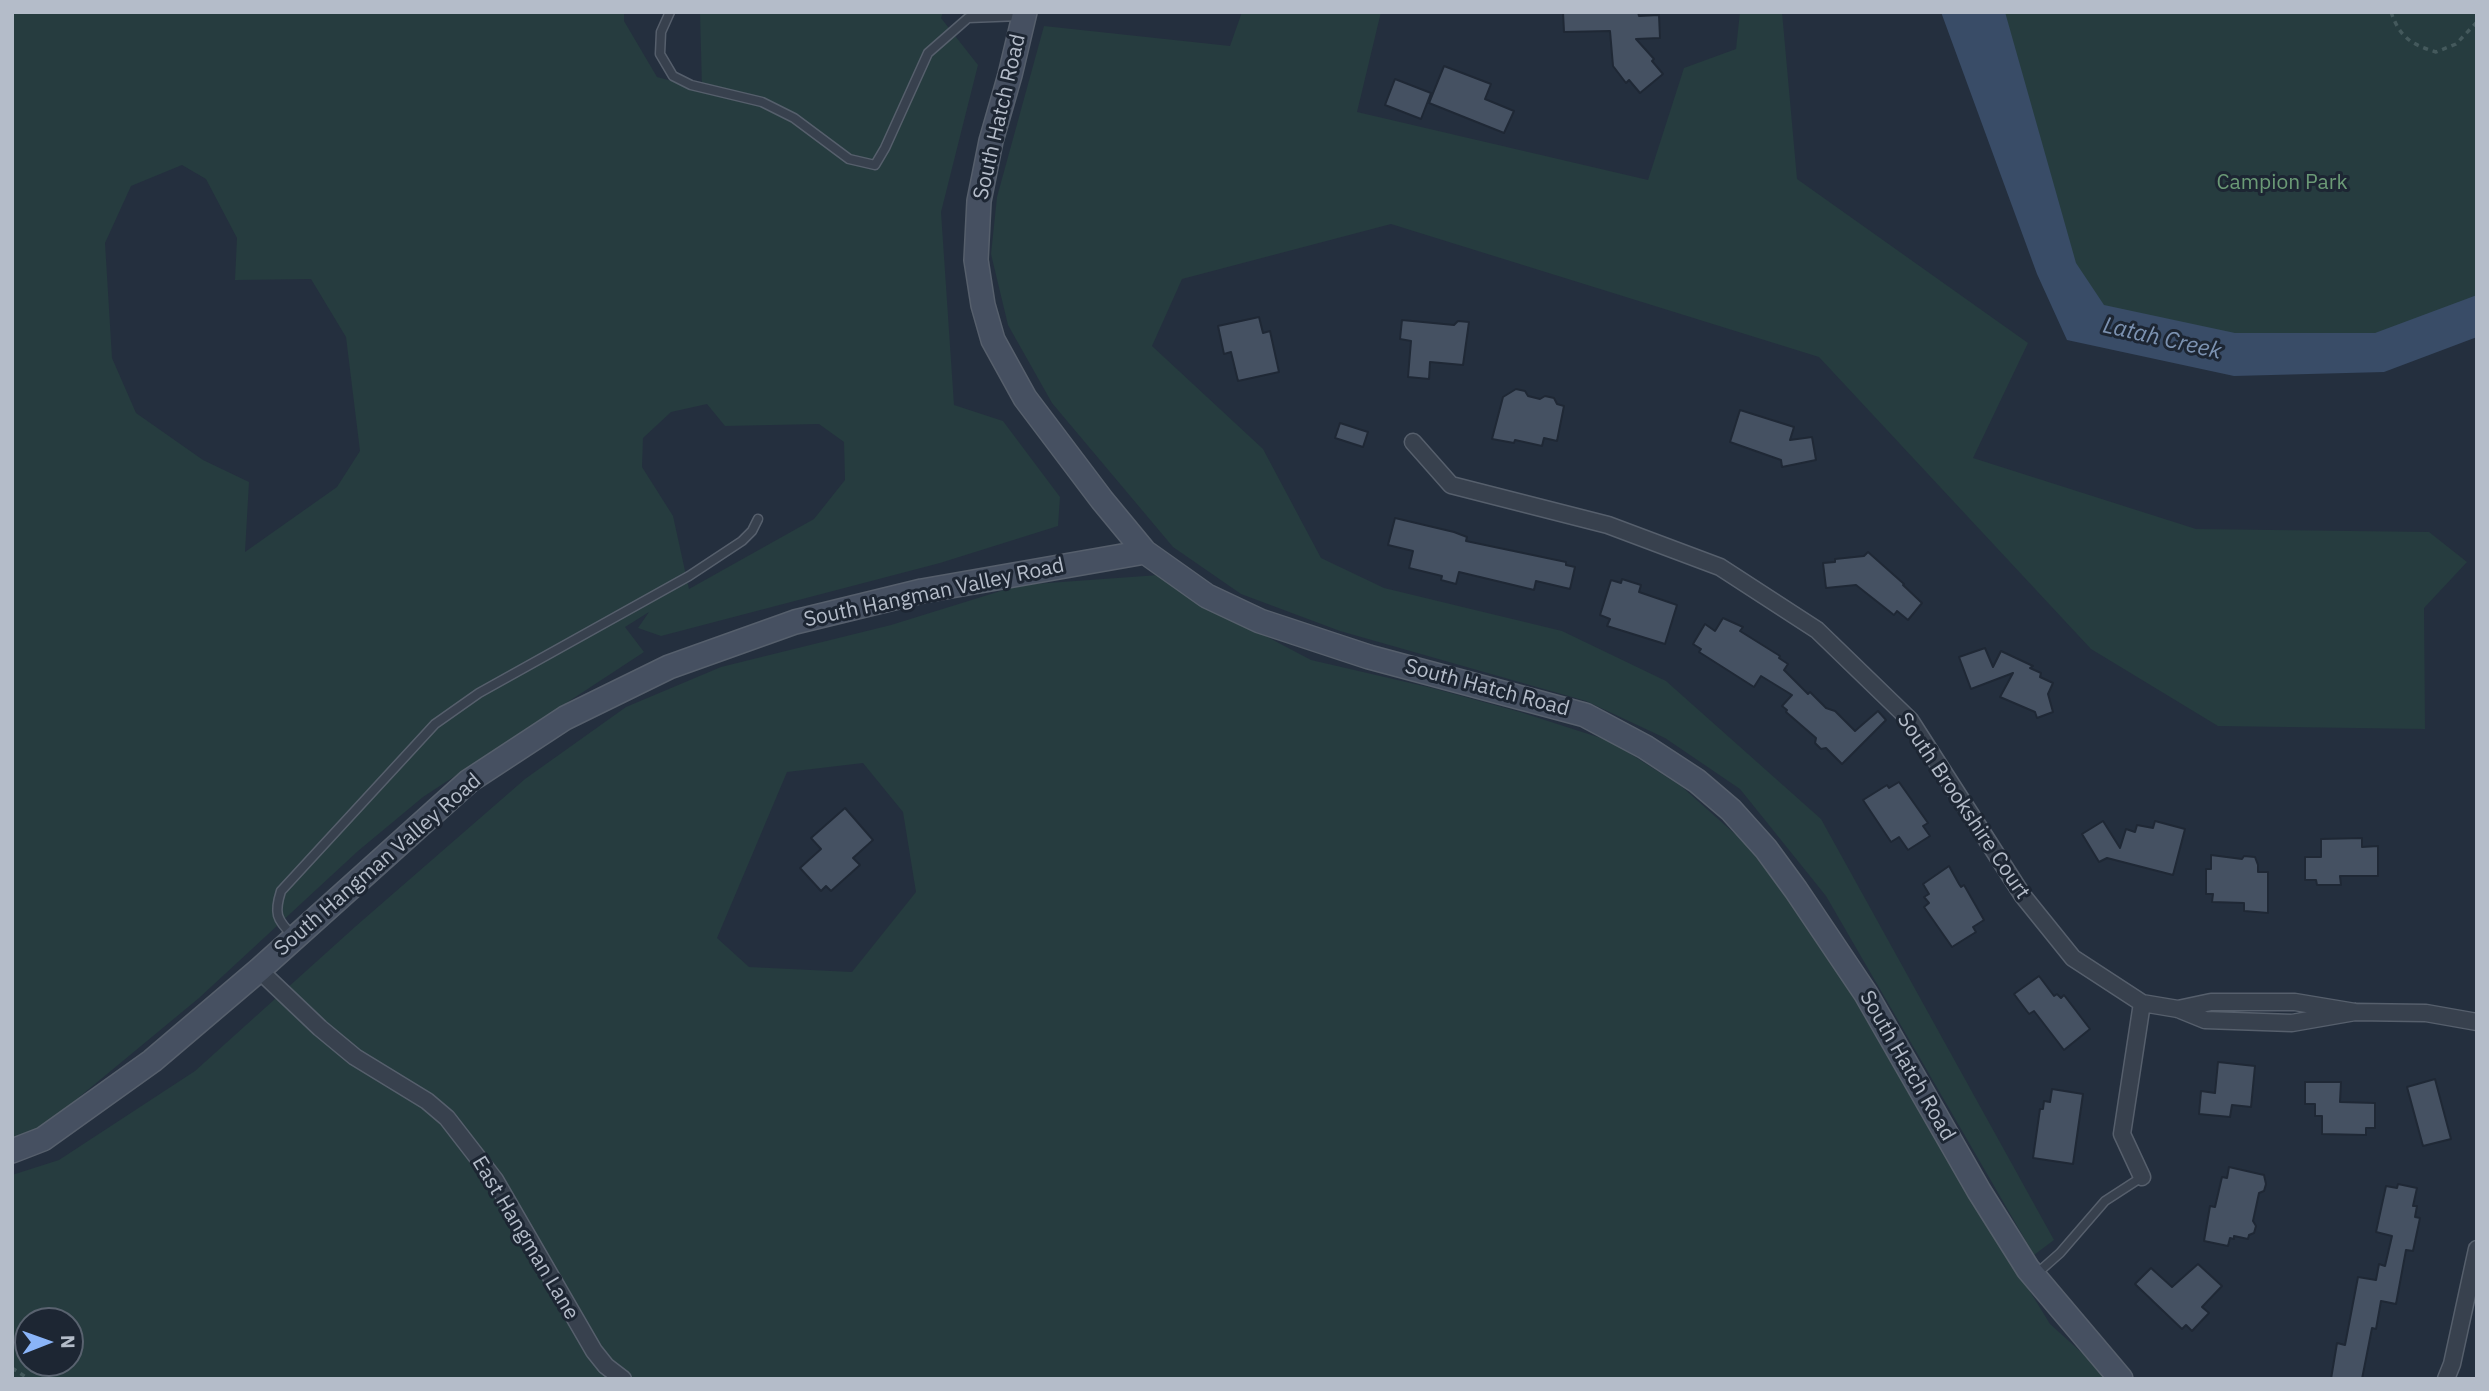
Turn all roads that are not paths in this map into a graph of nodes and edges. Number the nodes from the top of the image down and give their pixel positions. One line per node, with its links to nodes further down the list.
1 (670, 12): 2 (lane)
2 (1024, 14): 5 (main road, South Hatch Road)
3 (1413, 442): 8 (street, South Brookshire Court)
4 (758, 519): 6 (lane)
5 (1145, 552): 6 (main road, South Hangman Valley Road); 13 (main road, South Hatch Road)
6 (295, 938): 7 (main road, South Hangman Valley Road)
7 (259, 970): 10 (main road, South Hangman Valley Road); 15 (street, East Hangman Lane)
8 (2142, 1003): 9 (street, South Brookshire Court); 11 (street)
9 (2477, 1022)
10 (12, 1151)
11 (2142, 1177): 13 (lane)
12 (2477, 1249): 14 (street)
13 (2034, 1276): 16 (main road, South Hatch Road)
14 (2450, 1374)
15 (623, 1379)
16 (2121, 1379)

